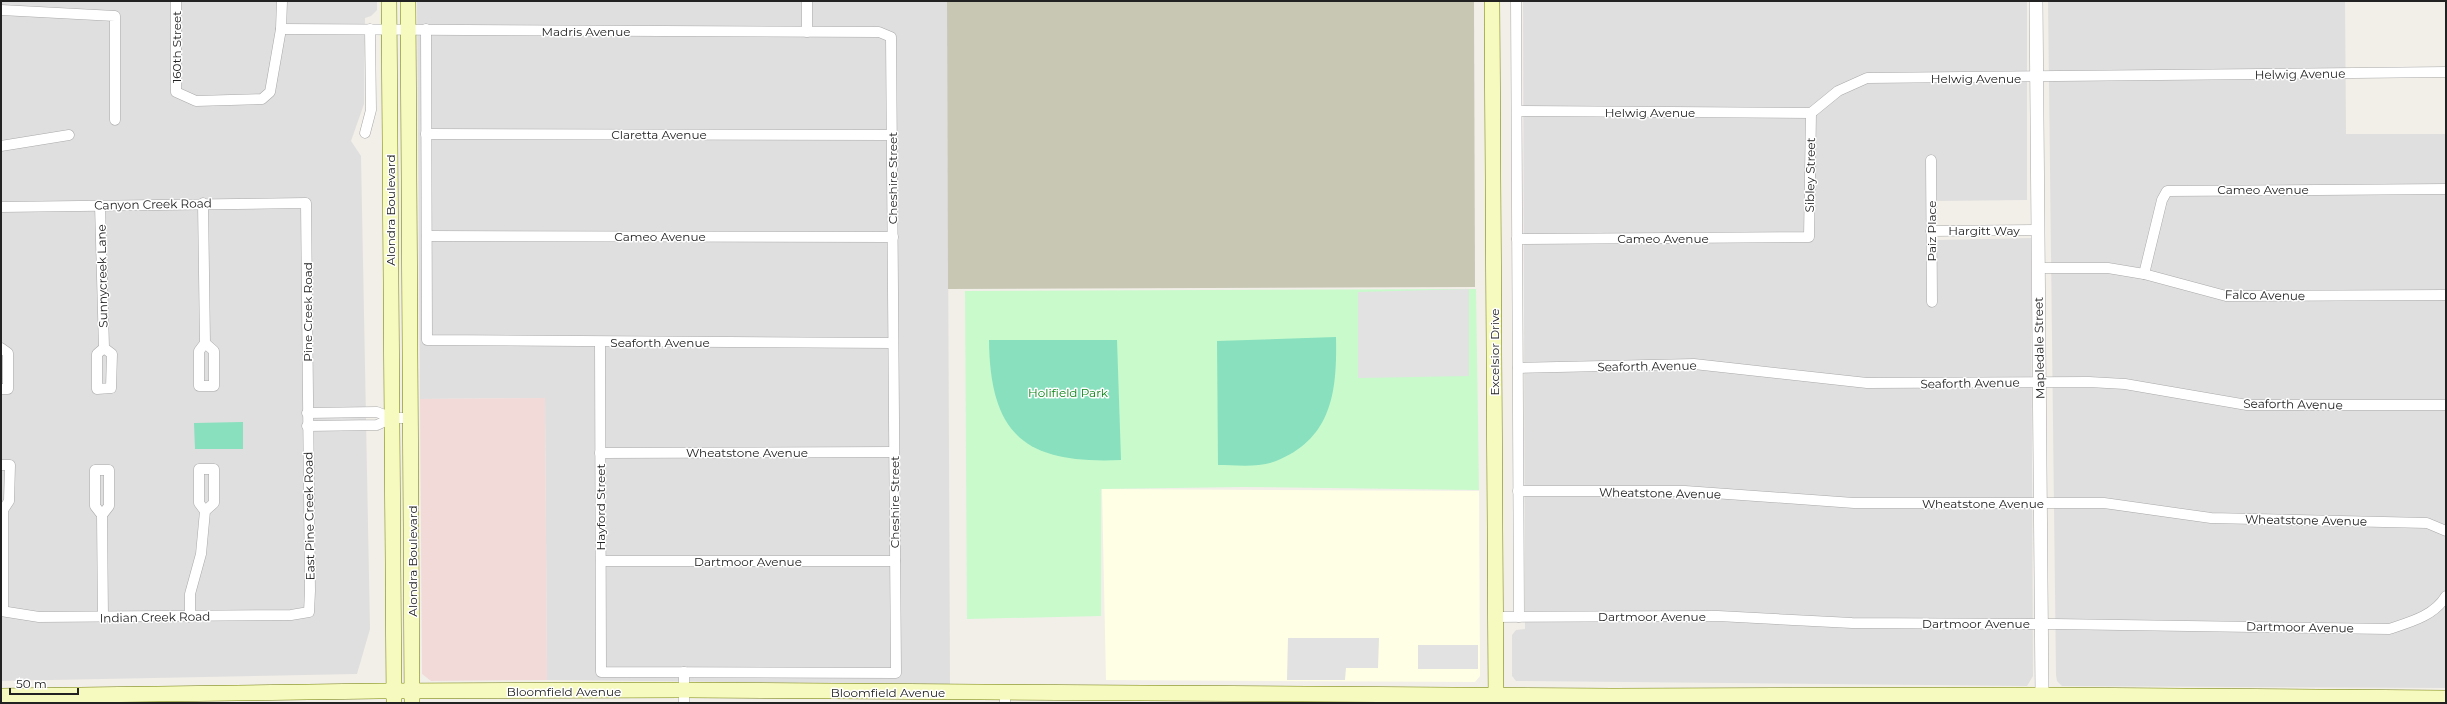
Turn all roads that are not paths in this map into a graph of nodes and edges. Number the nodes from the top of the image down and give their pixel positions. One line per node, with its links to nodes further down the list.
1 (176, 1): 10 (street, 160th Street)
2 (282, 1): 10 (street)
3 (389, 1): 12 (main road, Alondra Boulevard)
4 (408, 1): 13 (main road, Alondra Boulevard)
5 (807, 1): 15 (street)
6 (1492, 1): 72 (main road, Excelsior Drive)
7 (1516, 1): 19 (street, Excelsior Drive)
8 (2036, 1): 18 (street, Mapledale Street)
9 (1, 10): 21 (street)
10 (281, 29): 11 (street, Madris Avenue)
11 (370, 29): 12 (street, Madris Avenue); 22 (street)
12 (389, 30): 13 (street, Madris Avenue); 52 (main road, Alondra Boulevard)
13 (408, 30): 14 (street, Madris Avenue); 53 (main road, Alondra Boulevard)
14 (426, 30): 15 (street, Madris Avenue); 23 (street)
15 (807, 32): 16 (street, Madris Avenue)
16 (891, 37): 25 (street, Cheshire Street)
17 (2446, 72): 18 (street, Helwig Avenue)
18 (2037, 78): 20 (street, Helwig Avenue); 33 (street, Mapledale Street)
19 (1517, 111): 20 (street, Helwig Avenue); 38 (street, Excelsior Drive)
20 (1811, 112): 37 (street, Sibley Street)
21 (115, 120)
22 (365, 133)
23 (426, 134): 25 (street, Claretta Avenue); 35 (street)
24 (70, 135): 26 (street)
25 (892, 135): 36 (street, Cheshire Street)
26 (1, 146)
27 (1931, 160): 34 (street, Paiz Place)
28 (2446, 189): 40 (street, Cameo Avenue)
29 (203, 203): 30 (street, Canyon Creek Road); 31 (street, Canyon Creek Road); 44 (street)
30 (306, 203): 54 (street, Pine Creek Road)
31 (100, 205): 32 (street, Canyon Creek Road); 47 (street, Sunnycreek Lane)
32 (1, 207)
33 (2038, 230): 34 (street, Hargitt Way); 39 (street, Mapledale Street)
34 (1931, 231): 42 (street, Paiz Place)
35 (426, 236): 36 (street, Cameo Avenue); 43 (street, Seaforth Avenue)
36 (893, 237): 45 (street, Cheshire Street)
37 (1809, 237): 38 (street, Cameo Avenue)
38 (1517, 239): 48 (street, Excelsior Drive)
39 (2038, 268): 40 (street, Falco Avenue); 49 (street, Mapledale Street)
40 (2144, 274): 41 (street, Falco Avenue)
41 (2446, 296)
42 (1932, 302)
43 (600, 342): 45 (street, Seaforth Avenue); 56 (street, Hayford Street)
44 (205, 343)
45 (893, 343): 55 (street, Cheshire Street)
46 (1, 348): 50 (street)
47 (104, 348)
48 (1518, 368): 49 (street, Seaforth Avenue); 58 (street, Excelsior Drive)
49 (2040, 382): 51 (street, Seaforth Avenue); 59 (street, Mapledale Street)
50 (1, 389)
51 (2446, 404)
52 (392, 418): 53 (street); 54 (street); 64 (main road, Alondra Boulevard)
53 (411, 418): 65 (main road, Alondra Boulevard)
54 (307, 420): 70 (street, East Pine Creek Road)
55 (894, 452): 56 (street, Wheatstone Avenue); 67 (street, Cheshire Street)
56 (600, 453): 66 (street, Hayford Street)
57 (1, 465): 60 (street)
58 (1518, 491): 59 (street, Wheatstone Avenue); 73 (street, Excelsior Drive)
59 (2040, 503): 63 (street, Wheatstone Avenue); 75 (street, Mapledale Street)
60 (2, 509): 69 (street)
61 (205, 511): 71 (street)
62 (102, 515): 74 (street)
63 (2446, 532)
64 (393, 533): 65 (main road); 79 (main road, Alondra Boulevard)
65 (411, 533): 80 (main road, Alondra Boulevard)
66 (601, 561): 67 (street, Dartmoor Avenue); 76 (street, Hayford Street)
67 (895, 562): 77 (street, Cheshire Street)
68 (2446, 596): 75 (street, Dartmoor Avenue)
69 (2, 611): 74 (street, Indian Creek Road)
70 (308, 612): 71 (street, Indian Creek Road)
71 (190, 617): 74 (street, Indian Creek Road)
72 (1495, 617): 73 (street, Dartmoor Avenue); 84 (main road, Excelsior Drive)
73 (1519, 617): 75 (street, Dartmoor Avenue)
74 (103, 618)
75 (2041, 624): 88 (street, Mapledale Street)
76 (601, 672): 77 (street, Cheshire Street)
77 (684, 672): 82 (street)
78 (1, 696): 79 (main road, Bloomfield Avenue)
79 (394, 697): 80 (main road, Bloomfield Avenue)
80 (412, 697): 81 (main road, Bloomfield Avenue)
81 (540, 697): 82 (main road, Bloomfield Avenue)
82 (684, 697): 83 (main road, Bloomfield Avenue)
83 (1005, 698): 84 (main road, Bloomfield Avenue)
84 (1496, 698): 86 (main road, Bloomfield Avenue)
85 (2446, 698): 88 (main road, Bloomfield Avenue)
86 (1974, 699): 87 (main road, Bloomfield Avenue)
87 (1991, 699): 88 (main road, Bloomfield Avenue)
88 (2041, 700)

